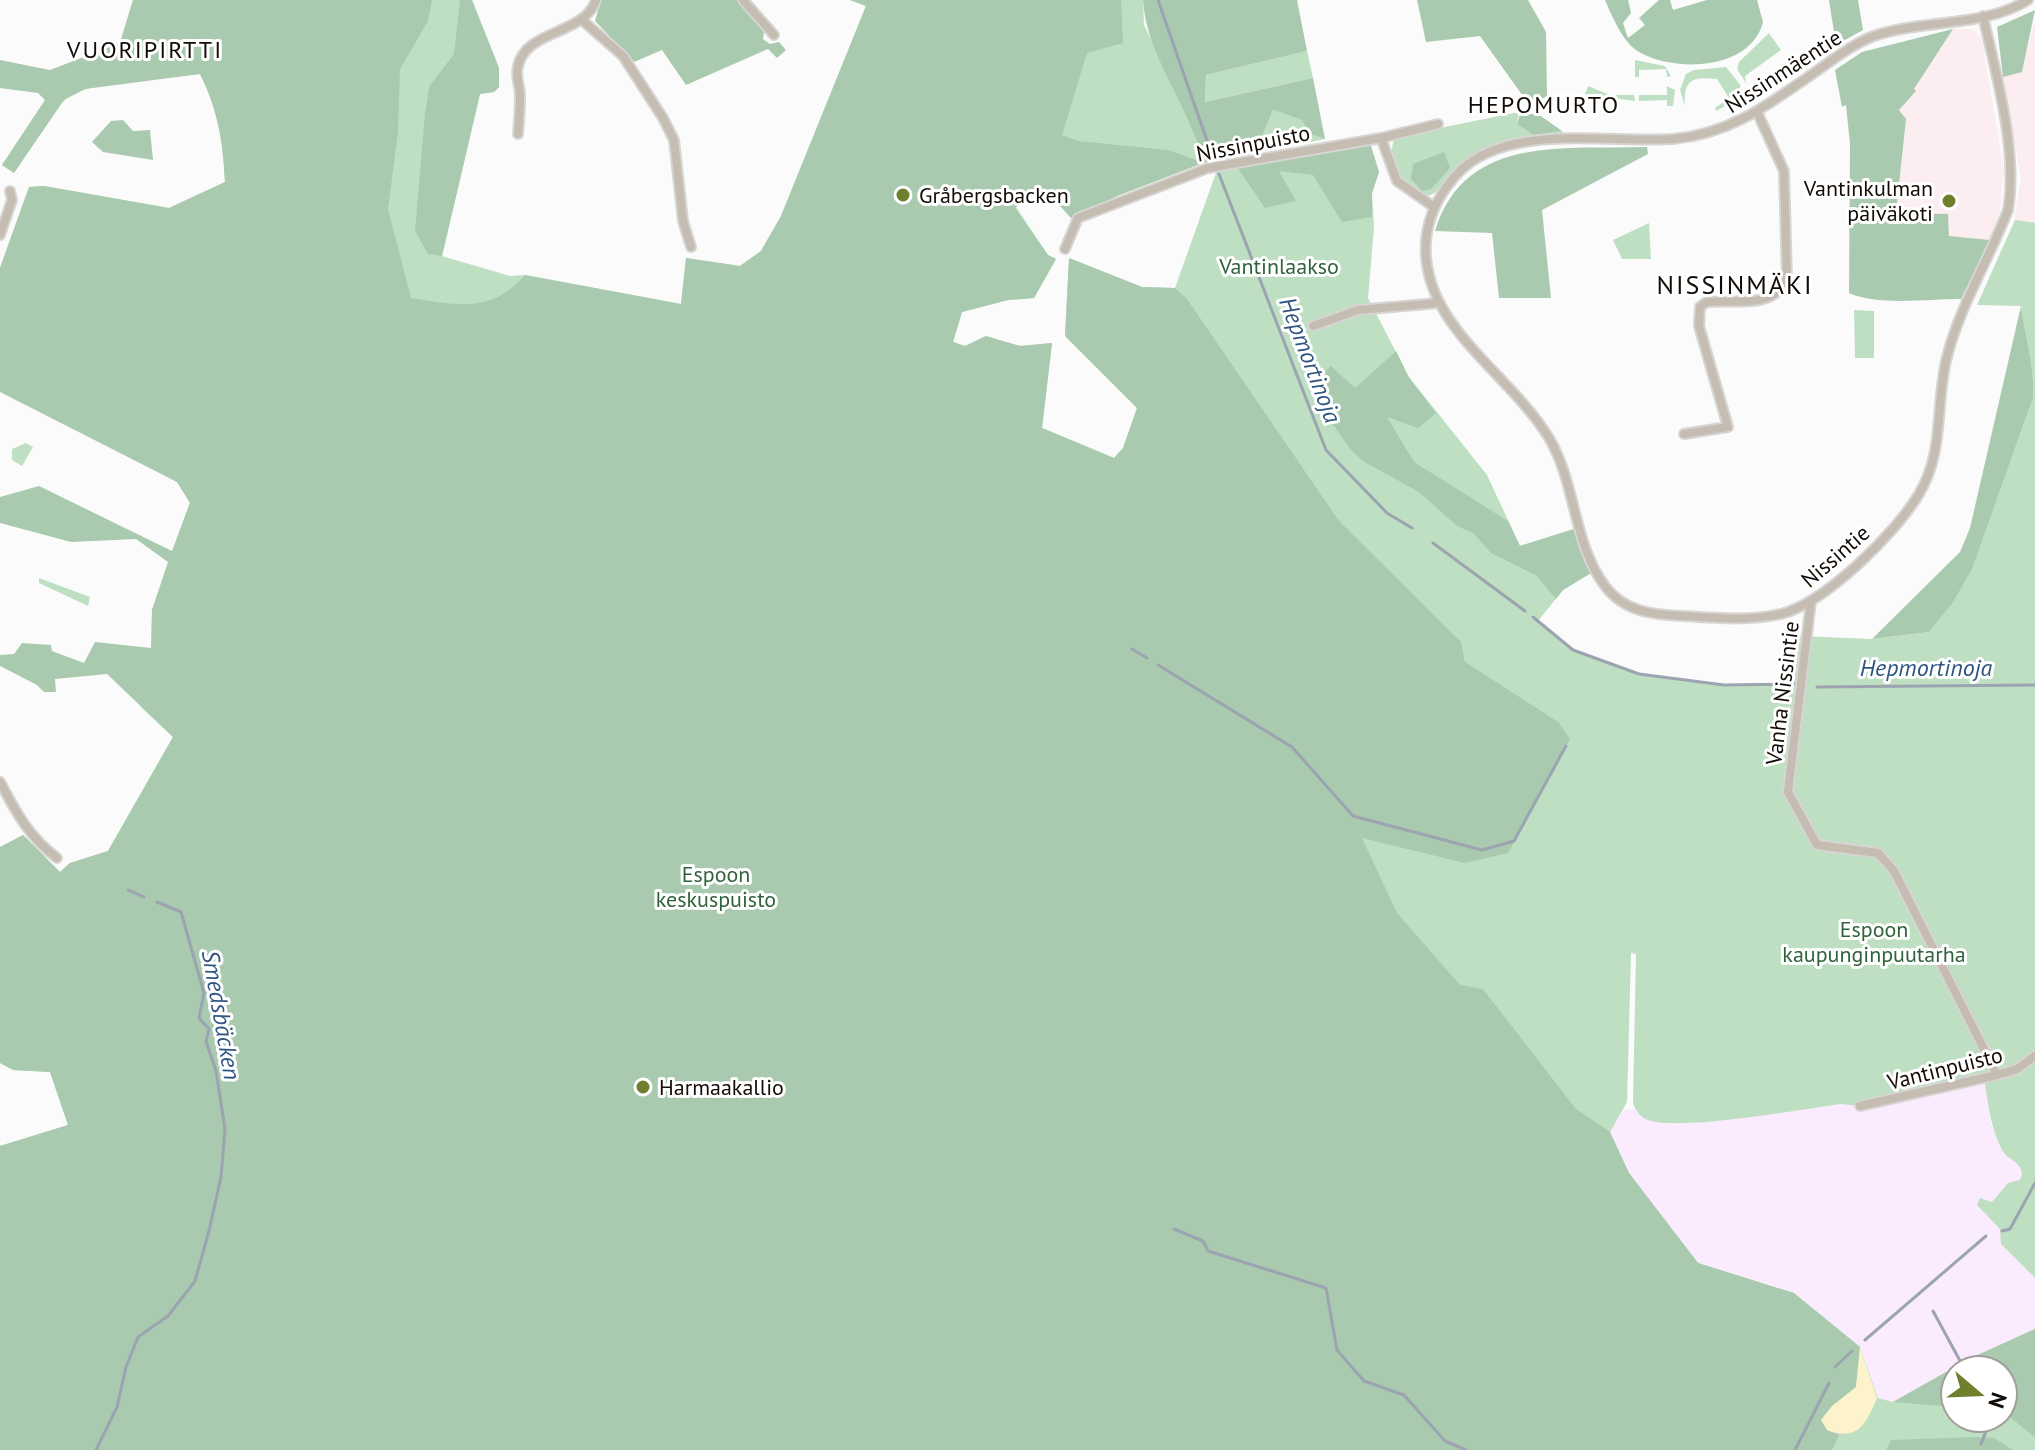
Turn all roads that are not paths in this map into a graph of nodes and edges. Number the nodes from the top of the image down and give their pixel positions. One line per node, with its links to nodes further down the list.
1 (596, 0): 5 (street)
2 (743, 0): 6 (street)
3 (2028, 0): 4 (street, Nissinmäentie)
4 (1983, 16): 7 (street, Nissinmäentie); 19 (street, Nissintie)
5 (582, 20): 9 (street); 14 (street)
6 (774, 35)
7 (1758, 114): 12 (street, Nissinmäentie); 18 (street)
8 (1438, 124): 10 (street, Nissinpuisto)
9 (518, 134)
10 (1381, 138): 12 (street); 15 (street, Nissinpuisto)
11 (10, 191): 13 (street)
12 (1434, 207): 16 (street, Nissintie)
13 (0, 235)
14 (691, 247)
15 (1065, 249)
16 (1438, 303): 17 (street); 19 (street, Nissintie)
17 (1313, 326)
18 (1684, 434)
19 (1811, 601): 23 (street, Vanha Nissintie)
20 (0, 782): 21 (street)
21 (57, 858)
22 (2035, 1056): 23 (street, Vantinpuisto)
23 (1997, 1075): 24 (street, Vantinpuisto)
24 (1860, 1106)

